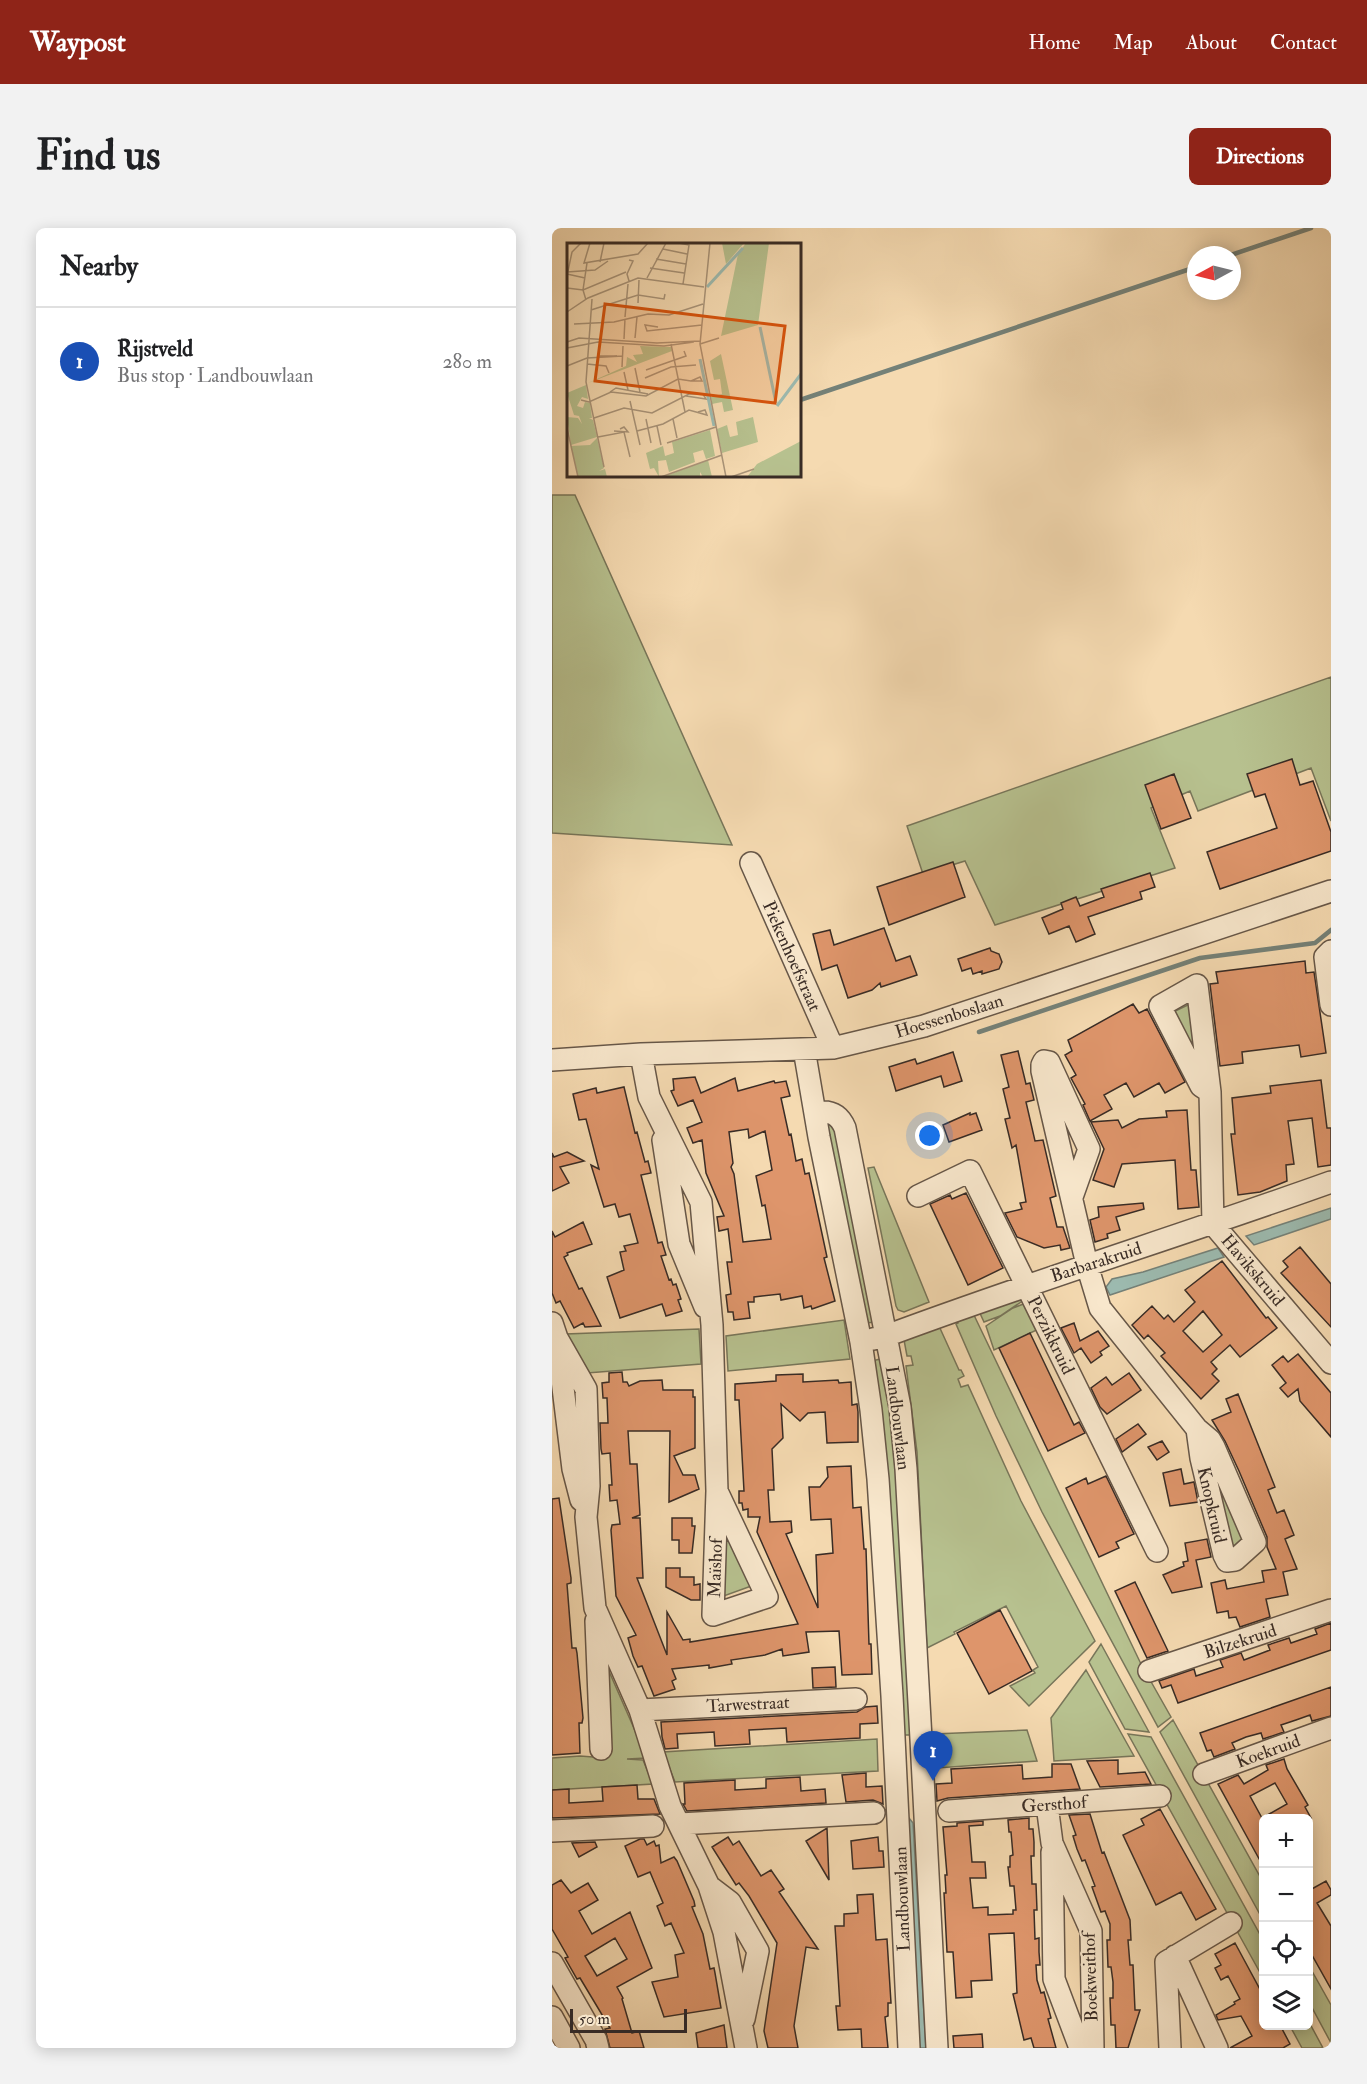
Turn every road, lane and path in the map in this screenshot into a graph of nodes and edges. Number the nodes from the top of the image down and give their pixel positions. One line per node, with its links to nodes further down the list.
1 (751, 863): 5 (street, Piekenhoefstraat)
2 (1331, 891): 5 (street, Hoessenboslaan)
3 (1331, 951): 4 (street)
4 (1331, 1005)
5 (833, 1048): 6 (street, Hoessenboslaan)
6 (804, 1049): 7 (street, Hoessenboslaan); 10 (street, Landbouwlaan)
7 (641, 1054): 8 (street, Hoessenboslaan); 22 (street, Maïshof)
8 (552, 1060)
9 (1210, 1092): 14 (street, Havikskruid)
10 (815, 1113): 18 (street, Landbouwlaan); 19 (street, Landbouwlaan)
11 (1331, 1182): 14 (street, Barbarakruid)
12 (918, 1196): 16 (street, Perzikkruid)
13 (1072, 1197): 13 (street, Knopkruid); 15 (street, Knopkruid)
14 (1213, 1224): 15 (street, Barbarakruid); 20 (street, Havikskruid)
15 (1087, 1265): 16 (street, Barbarakruid); 21 (street, Knopkruid)
16 (1026, 1285): 18 (street, Barbarakruid); 23 (street, Perzikkruid)
17 (554, 1330): 24 (street)
18 (886, 1336): 19 (street, Barbarakruid); 32 (street, Landbouwlaan)
19 (861, 1342): 31 (street, Landbouwlaan)
20 (1331, 1363)
21 (1197, 1429): 21 (street, Knopkruid)
22 (717, 1491): 22 (street, Maïshof)
23 (1157, 1551)
24 (595, 1608): 28 (street); 30 (street)
25 (1331, 1610): 26 (street, Bilzekruid)
26 (1149, 1671)
27 (856, 1698): 28 (street, Tarwestraat)
28 (640, 1710): 38 (street)
29 (1331, 1728): 33 (street, Koekruid)
30 (601, 1749)
31 (894, 1750): 32 (street); 50 (street, Landbouwlaan)
32 (922, 1750): 51 (street, Landbouwlaan)
33 (1204, 1774)
34 (1160, 1796): 35 (street, Gersthof)
35 (1047, 1804): 36 (street, Gersthof); 41 (street, Boekweithof)
36 (949, 1811)
37 (874, 1813): 38 (street)
38 (680, 1824): 42 (street)
39 (653, 1826): 40 (street)
40 (552, 1831)
41 (1052, 1842): 52 (street, Boekweithof); 53 (street, Boekweithof)
42 (709, 1886): 47 (street); 47 (street)
43 (1231, 1923): 44 (street)
44 (1175, 1956): 54 (street); 55 (street)
45 (552, 1963): 49 (street)
46 (552, 2017): 48 (street)
47 (744, 2038)
48 (569, 2048)
49 (598, 2048)
50 (909, 2048)
51 (937, 2048)
52 (1080, 2048)
53 (1093, 2048)
54 (1170, 2048)
55 (1217, 2048)

